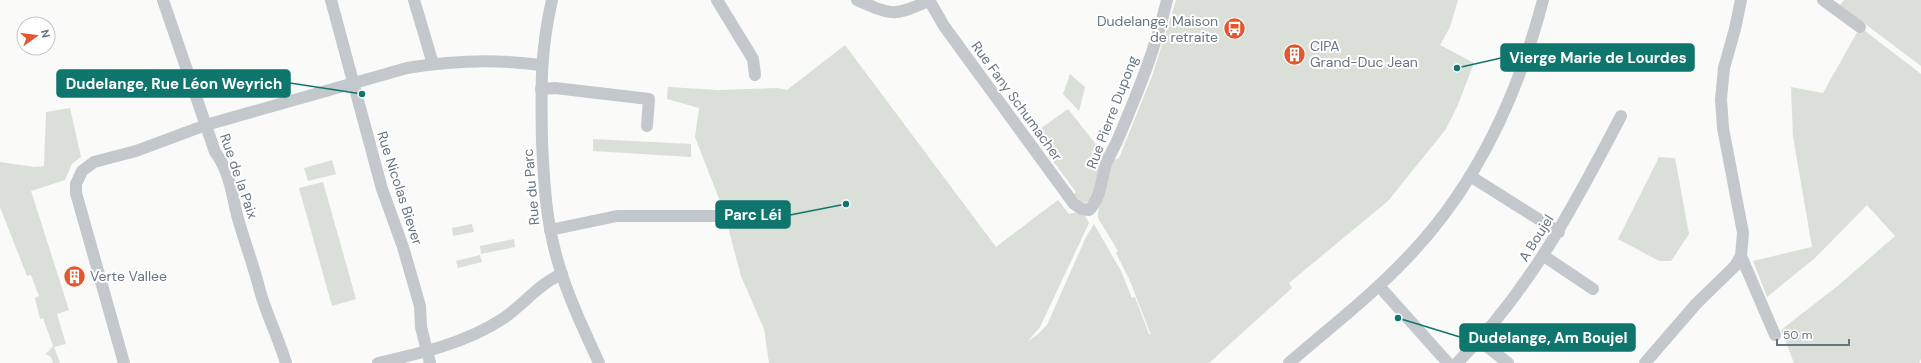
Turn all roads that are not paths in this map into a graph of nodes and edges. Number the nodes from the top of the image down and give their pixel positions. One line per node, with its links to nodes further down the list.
1 (163, 0): 19 (street, Rue de la Paix)
2 (331, 0): 16 (street, Rue Nicolas Biever)
3 (414, 0): 13 (street)
4 (552, 0): 14 (street, Rue du Parc)
5 (717, 0): 15 (street)
6 (857, 0): 7 (street)
7 (929, 0): 22 (street, Rue Fany Schumacher)
8 (1167, 0): 22 (street, Rue Pierre Dupong)
9 (1543, 0): 21 (street)
10 (1741, 0): 27 (street)
11 (1823, 0): 12 (street)
12 (1860, 27)
13 (433, 64): 14 (street); 16 (street)
14 (541, 64): 17 (street, Rue du Parc)
15 (756, 75)
16 (354, 82): 19 (street); 33 (street, Rue Nicolas Biever)
17 (541, 89): 20 (street); 24 (street, Rue du Parc)
18 (1621, 116): 25 (street, A Boujel)
19 (206, 125): 34 (street); 35 (street, Rue de la Paix)
20 (647, 126)
21 (1470, 176): 25 (street); 29 (street)
22 (1089, 210)
23 (734, 216): 24 (street)
24 (550, 230): 28 (street, Rue du Parc)
25 (1559, 232): 26 (street, A Boujel)
26 (1544, 256): 30 (street); 32 (street, A Boujel)
27 (1741, 256): 31 (street); 42 (street)
28 (562, 274): 33 (street); 37 (street, Rue du Parc)
29 (1379, 286): 38 (street); 39 (street)
30 (1593, 289)
31 (1775, 335)
32 (1480, 341): 40 (street, A Boujel); 41 (street)
33 (429, 357): 36 (street)
34 (124, 363)
35 (286, 363)
36 (378, 363)
37 (599, 363)
38 (1289, 363)
39 (1448, 363)
40 (1457, 363)
41 (1508, 363)
42 (1645, 363)

